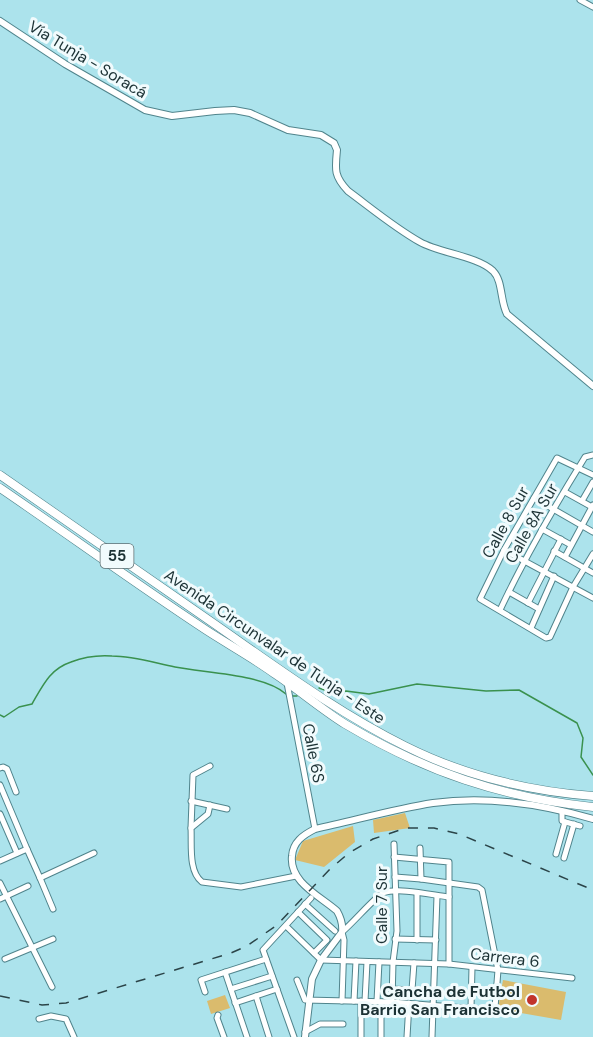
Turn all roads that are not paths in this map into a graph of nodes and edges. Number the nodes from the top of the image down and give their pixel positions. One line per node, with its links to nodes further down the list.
1 (580, 0): 2 (street)
2 (593, 7)
3 (0, 21): 4 (main road, Vía Tunja - Soracá)
4 (593, 386)
5 (593, 455): 6 (street, Calle 8A Sur)
6 (579, 467): 8 (street); 11 (street, Calle 8A Sur); 12 (street, Calle 8 Sur)
7 (0, 475): 42 (highway, Avenida Circunvalar de Tunja - Este / 55)
8 (593, 475)
9 (593, 482): 13 (street)
10 (0, 488): 37 (highway, Avenida Circunvalar de Tunja - Este / 55)
11 (565, 492): 13 (street); 15 (street, Calle 8A Sur)
12 (534, 498): 15 (street); 21 (street, Calle 8 Sur)
13 (582, 501): 14 (street)
14 (593, 506): 16 (street)
15 (553, 509): 16 (street); 17 (street, Calle 8A Sur)
16 (582, 525): 18 (street); 20 (street)
17 (542, 529): 19 (street); 25 (street, Calle 8A Sur)
18 (593, 532)
19 (561, 539): 20 (street); 22 (street)
20 (571, 545): 24 (street)
21 (504, 550): 25 (street); 35 (street, Calle 8 Sur)
22 (554, 551): 24 (street); 27 (street)
23 (593, 554): 26 (street)
24 (565, 557): 26 (street)
25 (524, 560): 27 (street); 31 (street, Calle 8A Sur)
26 (585, 568): 28 (street); 30 (street)
27 (543, 570): 29 (street); 33 (street)
28 (593, 573)
29 (555, 576): 30 (street); 34 (street)
30 (573, 586): 32 (street); 36 (street)
31 (509, 592): 33 (street); 35 (street, Calle 8A Sur)
32 (593, 598)
33 (528, 603): 34 (street)
34 (539, 609): 36 (street)
35 (500, 610): 36 (street)
36 (531, 628)
37 (287, 683): 45 (highway, Avenida Circunvalar de Tunja - Este / 55); 52 (street, Calle 6S)
38 (210, 766): 43 (street)
39 (0, 768): 41 (street)
40 (0, 785): 55 (street)
41 (16, 792)
42 (593, 796)
43 (191, 801): 44 (street); 51 (street)
44 (210, 805): 46 (street); 51 (street)
45 (593, 807)
46 (227, 809)
47 (562, 811): 49 (main road); 50 (street); 52 (main road)
48 (0, 814): 56 (street)
49 (593, 819)
50 (565, 822): 58 (street); 60 (street)
51 (191, 828): 63 (street)
52 (315, 829): 63 (main road)
53 (394, 844): 59 (street, Calle 7 Sur)
54 (420, 848): 61 (street)
55 (27, 849): 56 (street); 65 (street)
56 (18, 853): 62 (street)
57 (94, 853): 65 (street)
58 (556, 854)
59 (394, 857): 61 (street); 64 (street, Calle 7 Sur)
60 (564, 858)
61 (421, 859): 66 (street); 67 (street)
62 (0, 861)
63 (296, 876): 80 (main road)
64 (395, 877): 66 (street); 70 (street, Calle 7 Sur)
65 (40, 878): 77 (street)
66 (421, 879): 67 (street)
67 (449, 882): 74 (street); 99 (street)
68 (0, 883): 73 (street)
69 (28, 886): 73 (street)
70 (398, 891): 71 (street); 80 (street); 82 (street, Calle 7 Sur)
71 (417, 893): 72 (street); 83 (street)
72 (437, 896): 74 (street); 84 (street)
73 (3, 897): 85 (street)
74 (449, 897): 97 (street)
75 (311, 898): 76 (street)
76 (305, 904): 78 (street); 80 (street)
77 (53, 909)
78 (298, 912): 79 (street); 86 (street)
79 (286, 926): 86 (street); 88 (street)
80 (338, 932): 89 (main road); 90 (street)
81 (53, 939): 85 (street)
82 (395, 939): 83 (street); 94 (street, Calle 7 Sur)
83 (417, 940): 84 (street)
84 (436, 940): 96 (street)
85 (31, 947): 87 (street); 104 (street)
86 (314, 953): 89 (street)
87 (5, 958)
88 (266, 958): 100 (street); 101 (street)
89 (321, 960): 90 (street, Carrera 6); 112 (main road)
90 (343, 961): 91 (street, Carrera 6); 113 (street)
91 (356, 961): 92 (street, Carrera 6); 114 (street)
92 (367, 962): 93 (street, Carrera 6); 115 (street)
93 (379, 962): 94 (street, Carrera 6); 116 (street)
94 (393, 962): 95 (street, Carrera 6); 107 (street, Calle 7 Sur)
95 (414, 963): 96 (street, Carrera 6); 108 (street)
96 (435, 963): 97 (street, Carrera 6); 109 (street)
97 (449, 964): 98 (street, Carrera 6)
98 (472, 967): 99 (street, Carrera 6); 121 (street)
99 (498, 970): 102 (street, Carrera 6); 121 (street)
100 (225, 972): 106 (street); 110 (street)
101 (272, 976): 105 (street); 106 (street)
102 (572, 978)
103 (297, 980): 112 (street)
104 (52, 987)
105 (277, 988): 111 (street); 130 (street)
106 (231, 989): 118 (street)
107 (391, 989): 108 (street); 117 (street, Calle 7 Sur)
108 (412, 990): 109 (street)
109 (434, 991): 120 (street)
110 (205, 992)
111 (256, 996): 118 (street); 129 (street)
112 (309, 1000): 113 (street); 125 (main road)
113 (342, 1000): 114 (street)
114 (354, 1001): 115 (street)
115 (363, 1001): 116 (street); 131 (street)
116 (379, 1002): 117 (street); 132 (street)
117 (392, 1002): 119 (street)
118 (235, 1003): 128 (street)
119 (409, 1003): 120 (street); 133 (street)
120 (433, 1005): 121 (street); 134 (street)
121 (471, 1008)
122 (218, 1015): 127 (street)
123 (39, 1018): 126 (street)
124 (343, 1024): 125 (street)
125 (305, 1034)
126 (74, 1037)
127 (224, 1037)
128 (247, 1037)
129 (269, 1037)
130 (294, 1037)
131 (361, 1037)
132 (381, 1037)
133 (407, 1037)
134 (432, 1037)

